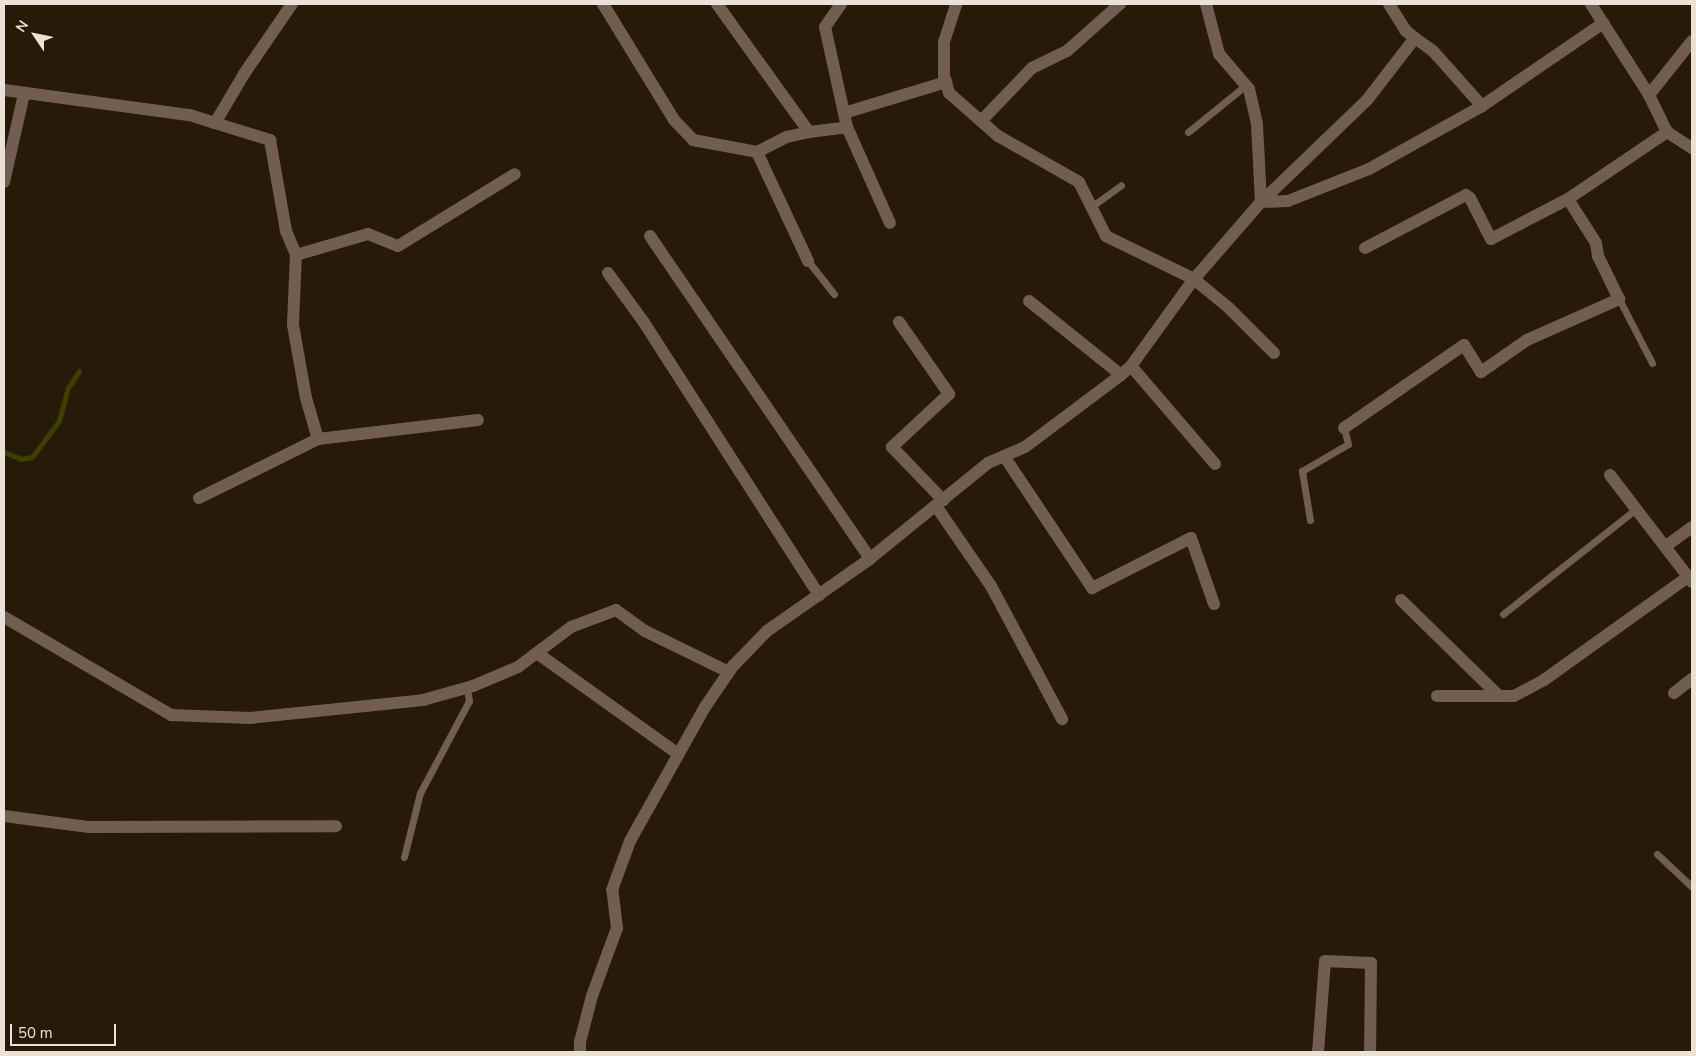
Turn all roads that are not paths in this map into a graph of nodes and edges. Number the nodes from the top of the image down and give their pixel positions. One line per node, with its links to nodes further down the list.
1 (292, 4): 21 (street)
2 (604, 4): 27 (street)
3 (717, 4): 23 (street)
4 (841, 4): 19 (street)
5 (956, 4): 13 (street)
6 (1120, 4): 20 (street)
7 (1206, 4): 14 (street)
8 (1389, 4): 11 (street)
9 (1591, 4): 10 (street)
10 (1604, 23): 17 (street); 18 (street)
11 (1415, 38): 18 (street); 32 (street)
12 (1692, 41): 17 (street)
13 (946, 82): 19 (street); 20 (street)
14 (1246, 85): 24 (lane); 32 (street)
15 (4, 90): 16 (street)
16 (24, 94): 21 (street); 29 (street)
17 (1649, 94): 25 (street)
18 (1482, 106): 32 (street)
19 (844, 113): 22 (street)
20 (981, 121): 33 (street)
21 (215, 123): 37 (street)
22 (847, 127): 23 (street); 34 (street)
23 (809, 132): 27 (street)
24 (1188, 132)
25 (1667, 132): 26 (street); 31 (street)
26 (1692, 148)
27 (757, 152): 38 (street)
28 (515, 174): 37 (street)
29 (4, 182)
30 (1121, 185): 33 (lane)
31 (1568, 199): 36 (street); 42 (street)
32 (1261, 202): 40 (street)
33 (1091, 207): 40 (street)
34 (890, 224)
35 (650, 236): 60 (street)
36 (1365, 248)
37 (296, 255): 50 (street)
38 (808, 261): 41 (lane)
39 (608, 273): 62 (street)
40 (1194, 279): 45 (street); 47 (street)
41 (834, 294)
42 (1619, 299): 46 (lane); 49 (street)
43 (1029, 302): 47 (street)
44 (899, 322): 55 (street)
45 (1274, 353)
46 (1652, 363)
47 (1126, 370): 51 (street); 52 (street)
48 (478, 420): 50 (street)
49 (1344, 428): 57 (lane)
50 (318, 439): 54 (street)
51 (1004, 456): 55 (street); 64 (street)
52 (1215, 464)
53 (1610, 475): 56 (street)
54 (199, 498)
55 (939, 503): 60 (street); 74 (street)
56 (1637, 508): 59 (street); 65 (lane)
57 (1310, 520)
58 (1692, 527): 59 (street)
59 (1666, 546): 61 (street)
60 (870, 559): 62 (street)
61 (1691, 580): 73 (street)
62 (819, 595): 68 (street)
63 (1400, 600): 73 (street)
64 (1214, 604)
65 (1503, 614)
66 (4, 617): 70 (street)
67 (538, 653): 68 (street); 70 (street); 75 (street)
68 (729, 672): 75 (street)
69 (1692, 679): 71 (street)
70 (467, 688): 79 (lane)
71 (1674, 693)
72 (1437, 696): 73 (street)
73 (1499, 696)
74 (1062, 719)
75 (678, 754): 81 (street)
76 (4, 816): 77 (street)
77 (336, 826)
78 (1657, 854): 80 (lane)
79 (404, 857)
80 (1692, 887)
81 (580, 1052)
82 (1318, 1052): 83 (street)
83 (1370, 1052)

